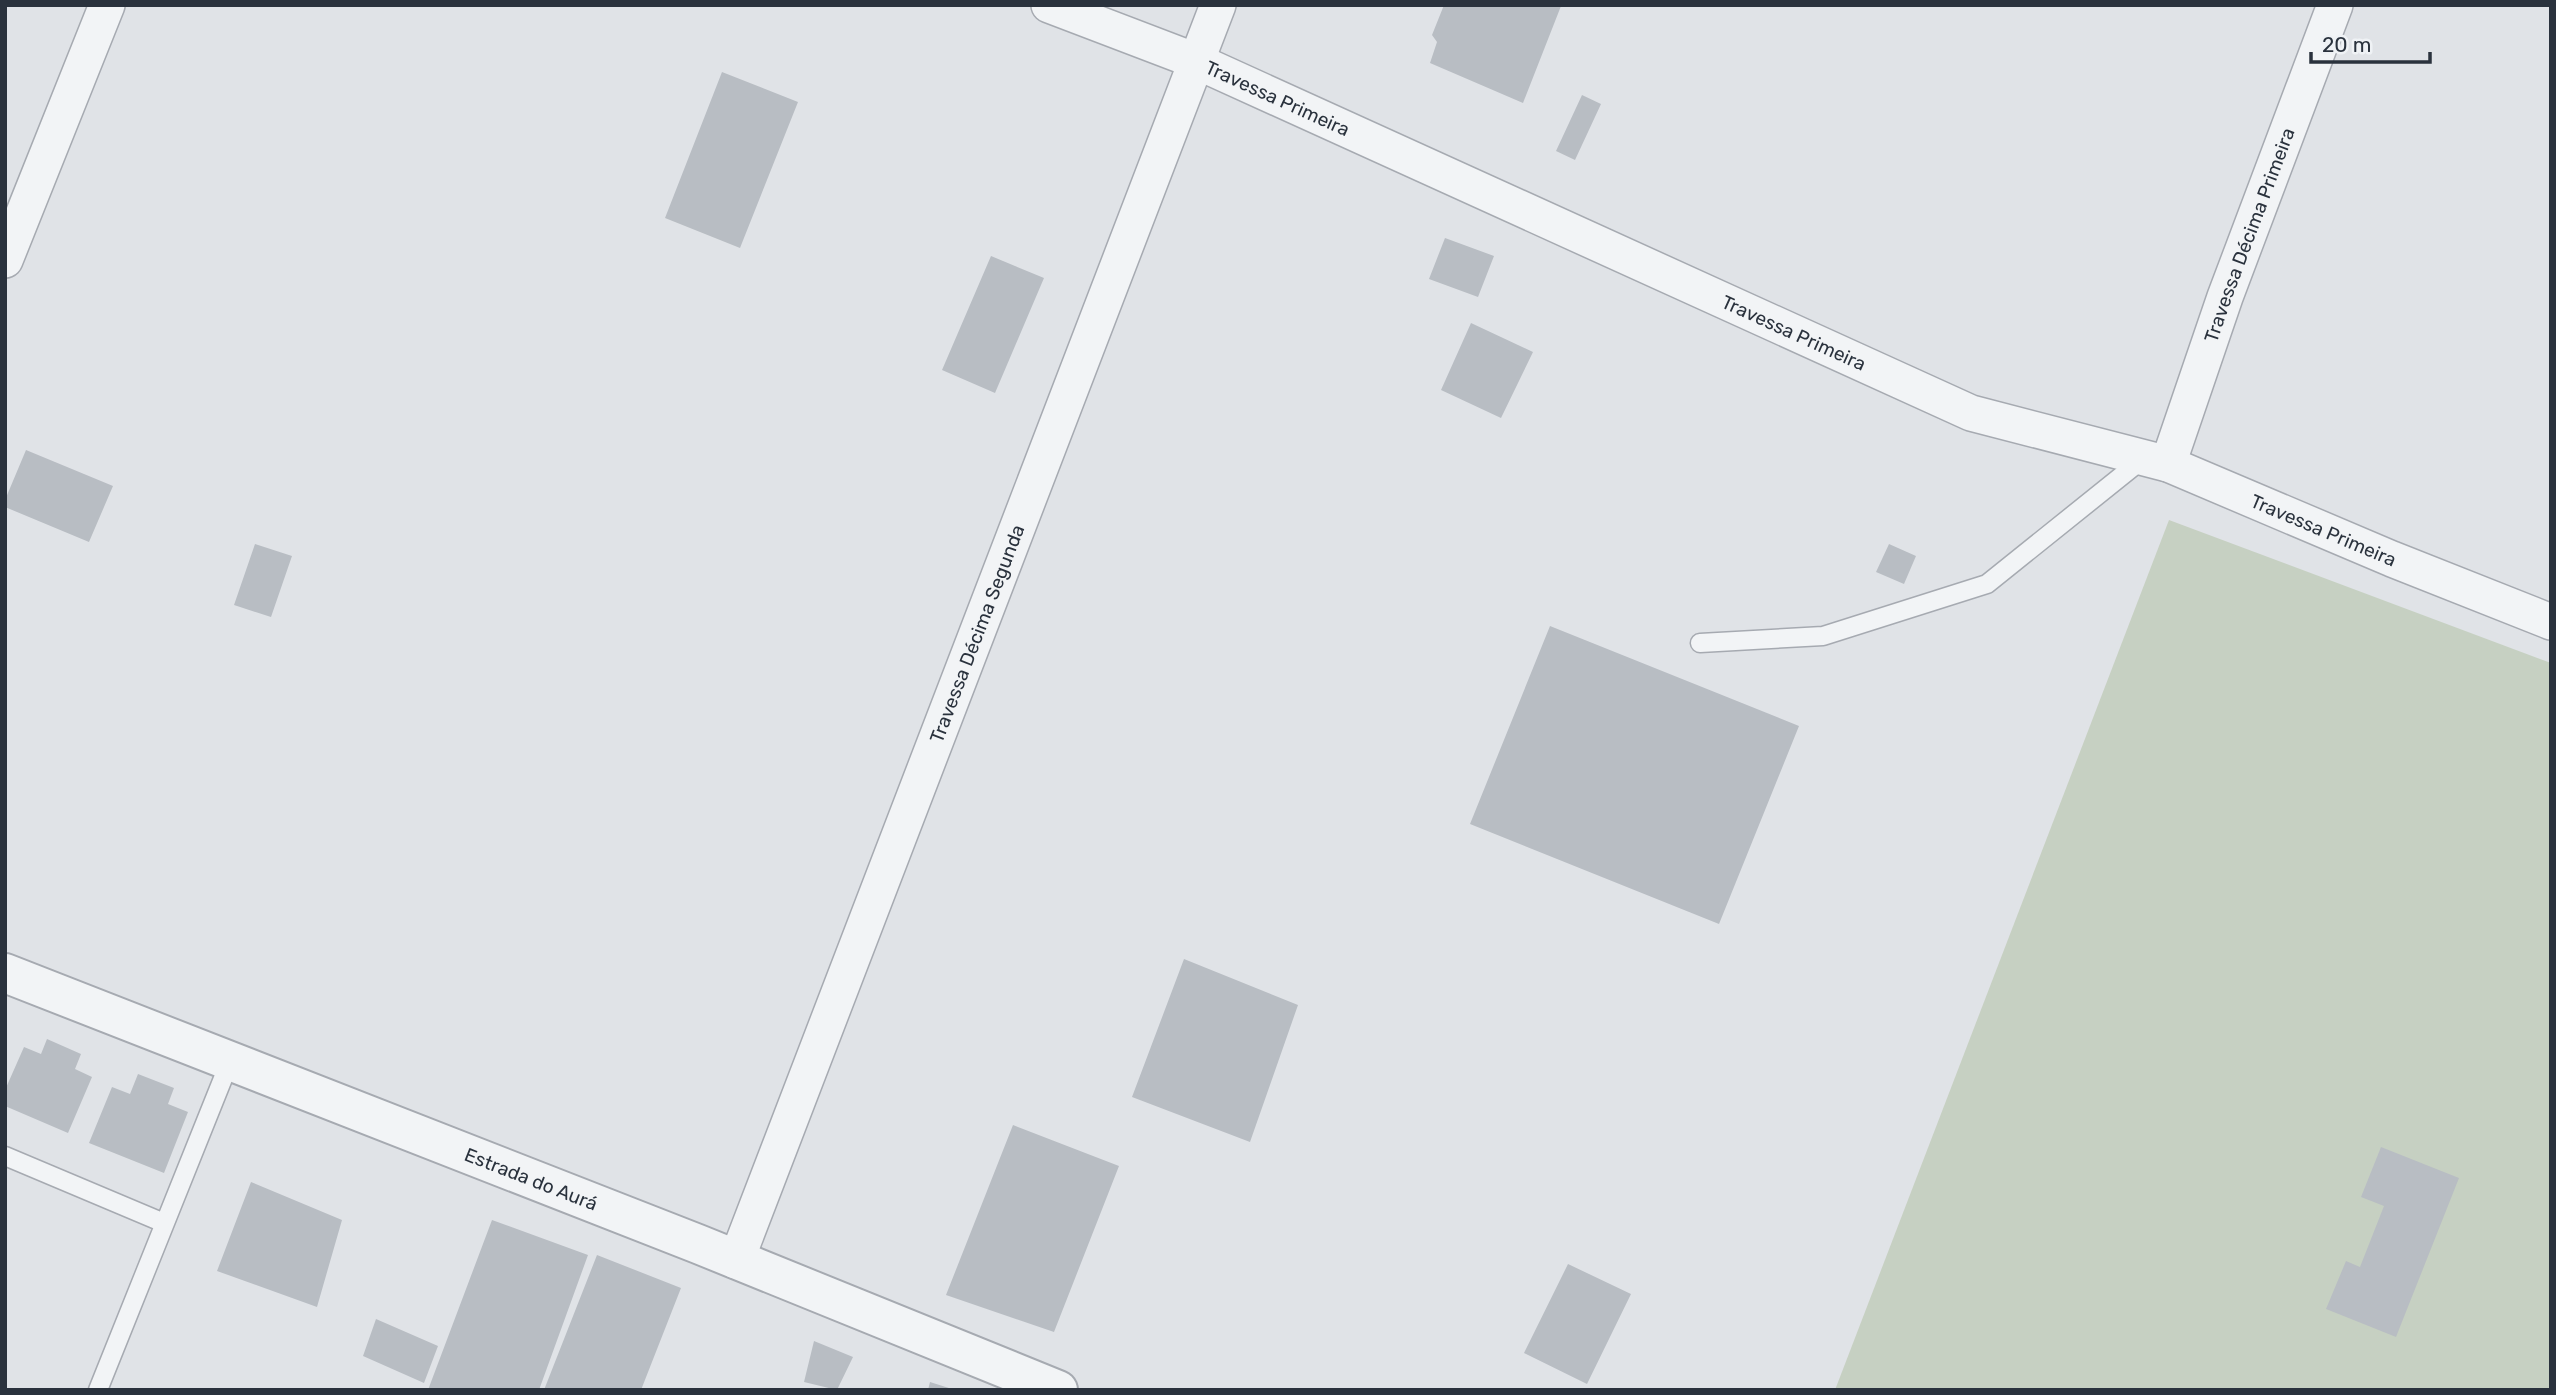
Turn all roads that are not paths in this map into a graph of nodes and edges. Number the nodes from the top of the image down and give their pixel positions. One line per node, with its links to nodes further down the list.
1 (107, 5): 6 (street)
2 (1049, 5): 5 (street, Travessa Primeira)
3 (1218, 5): 5 (street, Travessa Décima Segunda)
4 (2334, 5): 7 (street, Travessa Décima Primeira)
5 (1196, 61): 7 (street, Travessa Primeira); 14 (street, Travessa Décima Segunda)
6 (5, 260)
7 (2156, 461): 8 (street, Travessa Primeira); 9 (lane)
8 (2551, 622)
9 (1700, 643)
10 (5, 973): 11 (street, Estrada do Aurá)
11 (230, 1061): 13 (lane); 14 (street, Estrada do Aurá)
12 (5, 1156): 13 (lane)
13 (164, 1223): 15 (lane)
14 (736, 1261): 16 (street, Estrada do Aurá)
15 (98, 1390)
16 (1058, 1390)

